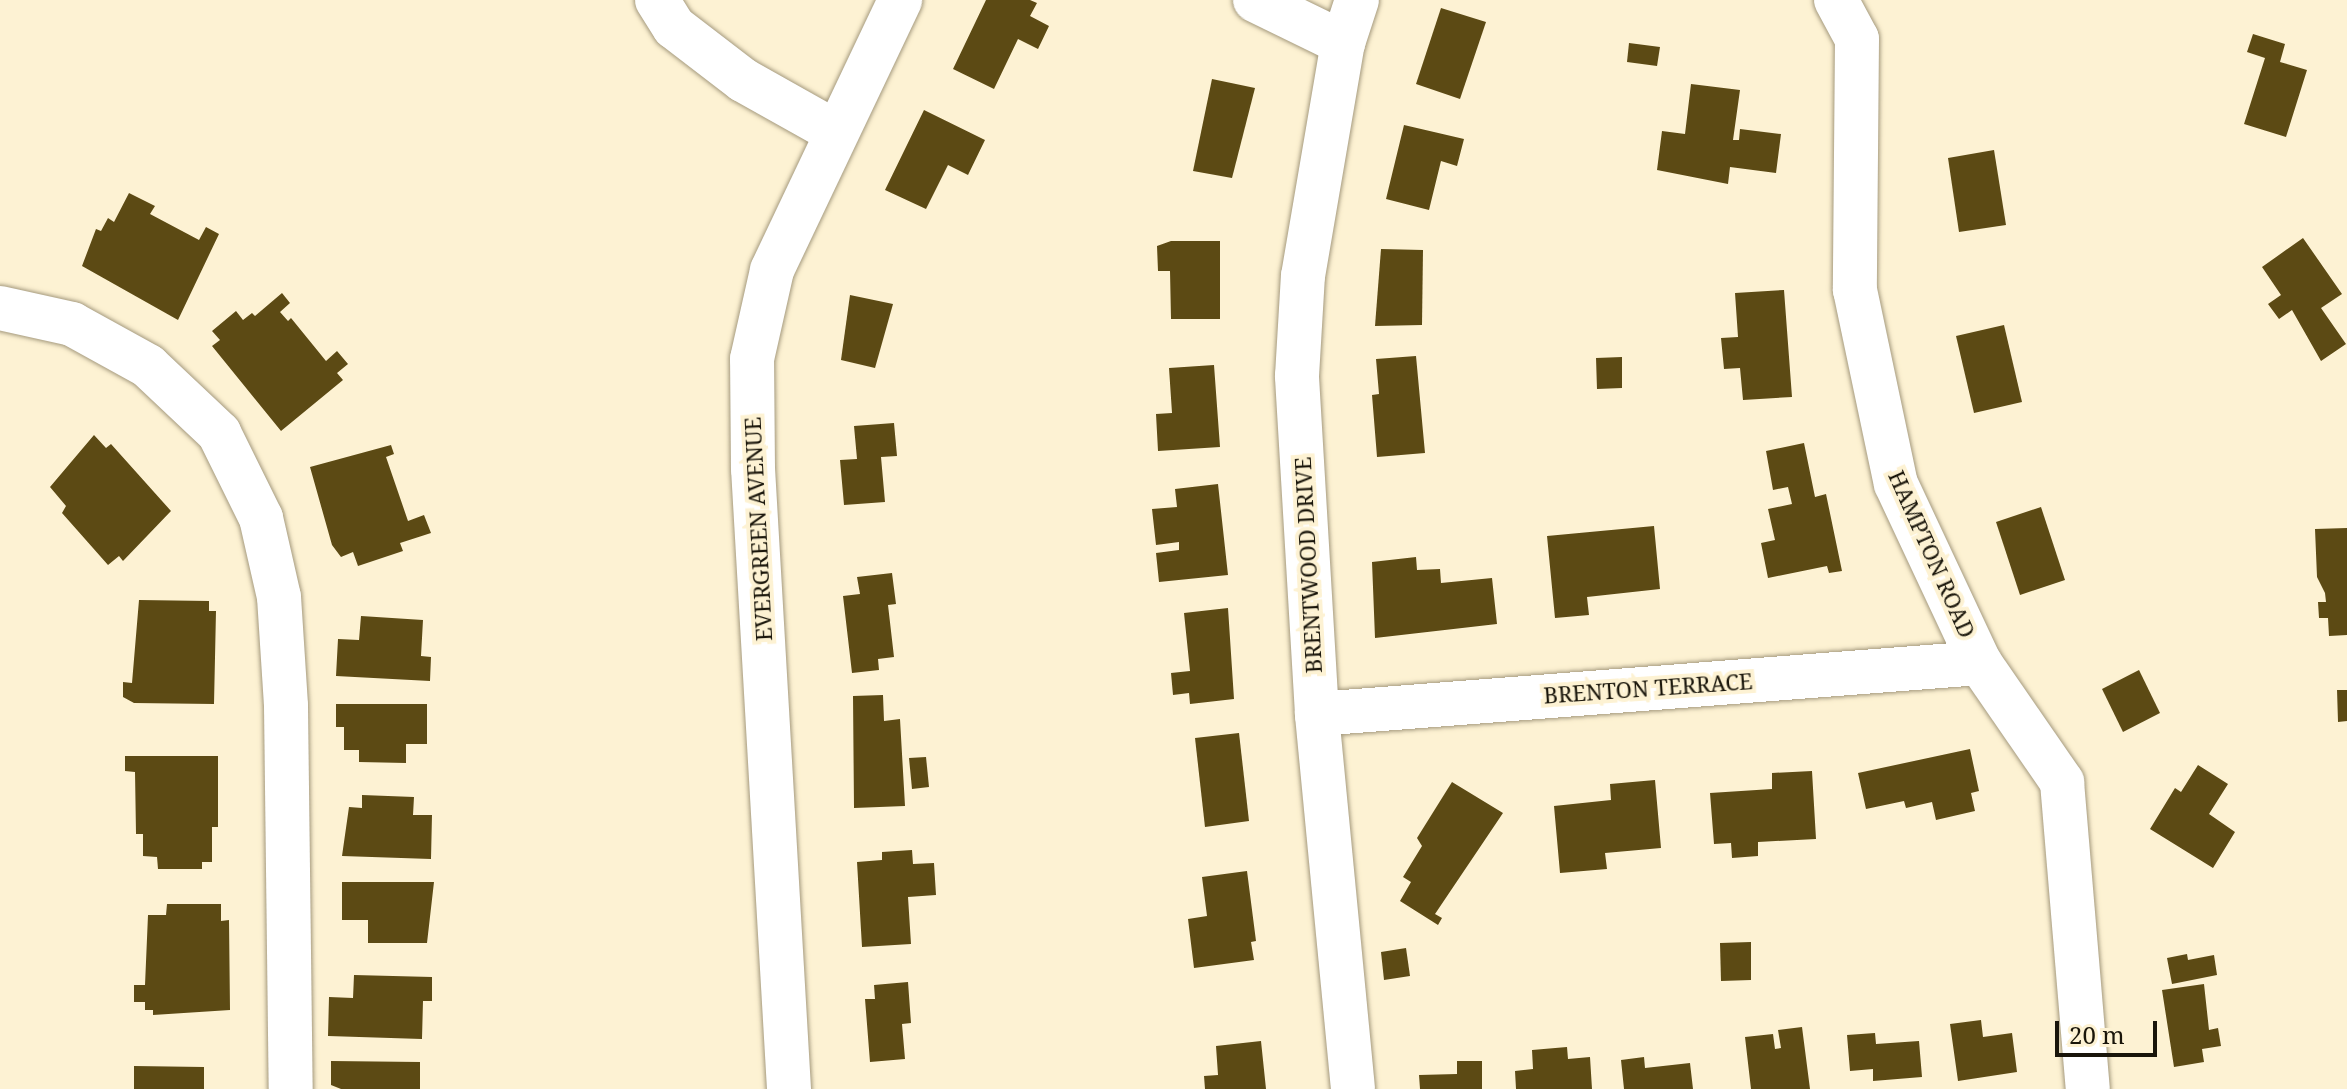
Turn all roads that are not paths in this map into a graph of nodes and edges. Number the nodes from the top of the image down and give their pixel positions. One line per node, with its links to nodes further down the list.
1 (657, 0): 7 (street)
2 (900, 0): 7 (street, EVERGREEN AVENUE)
3 (1255, 0): 6 (street)
4 (1357, 0): 6 (street, BRENTWOOD DRIVE)
5 (1836, 0): 9 (street, HAMPTON ROAD)
6 (1343, 43): 10 (street, BRENTWOOD DRIVE)
7 (834, 131): 12 (street, EVERGREEN AVENUE)
8 (0, 308): 11 (street)
9 (1980, 663): 10 (street, BRENTON TERRACE); 14 (street, HAMPTON ROAD)
10 (1317, 714): 13 (street, BRENTWOOD DRIVE)
11 (291, 1089)
12 (789, 1089)
13 (1353, 1089)
14 (2088, 1089)

